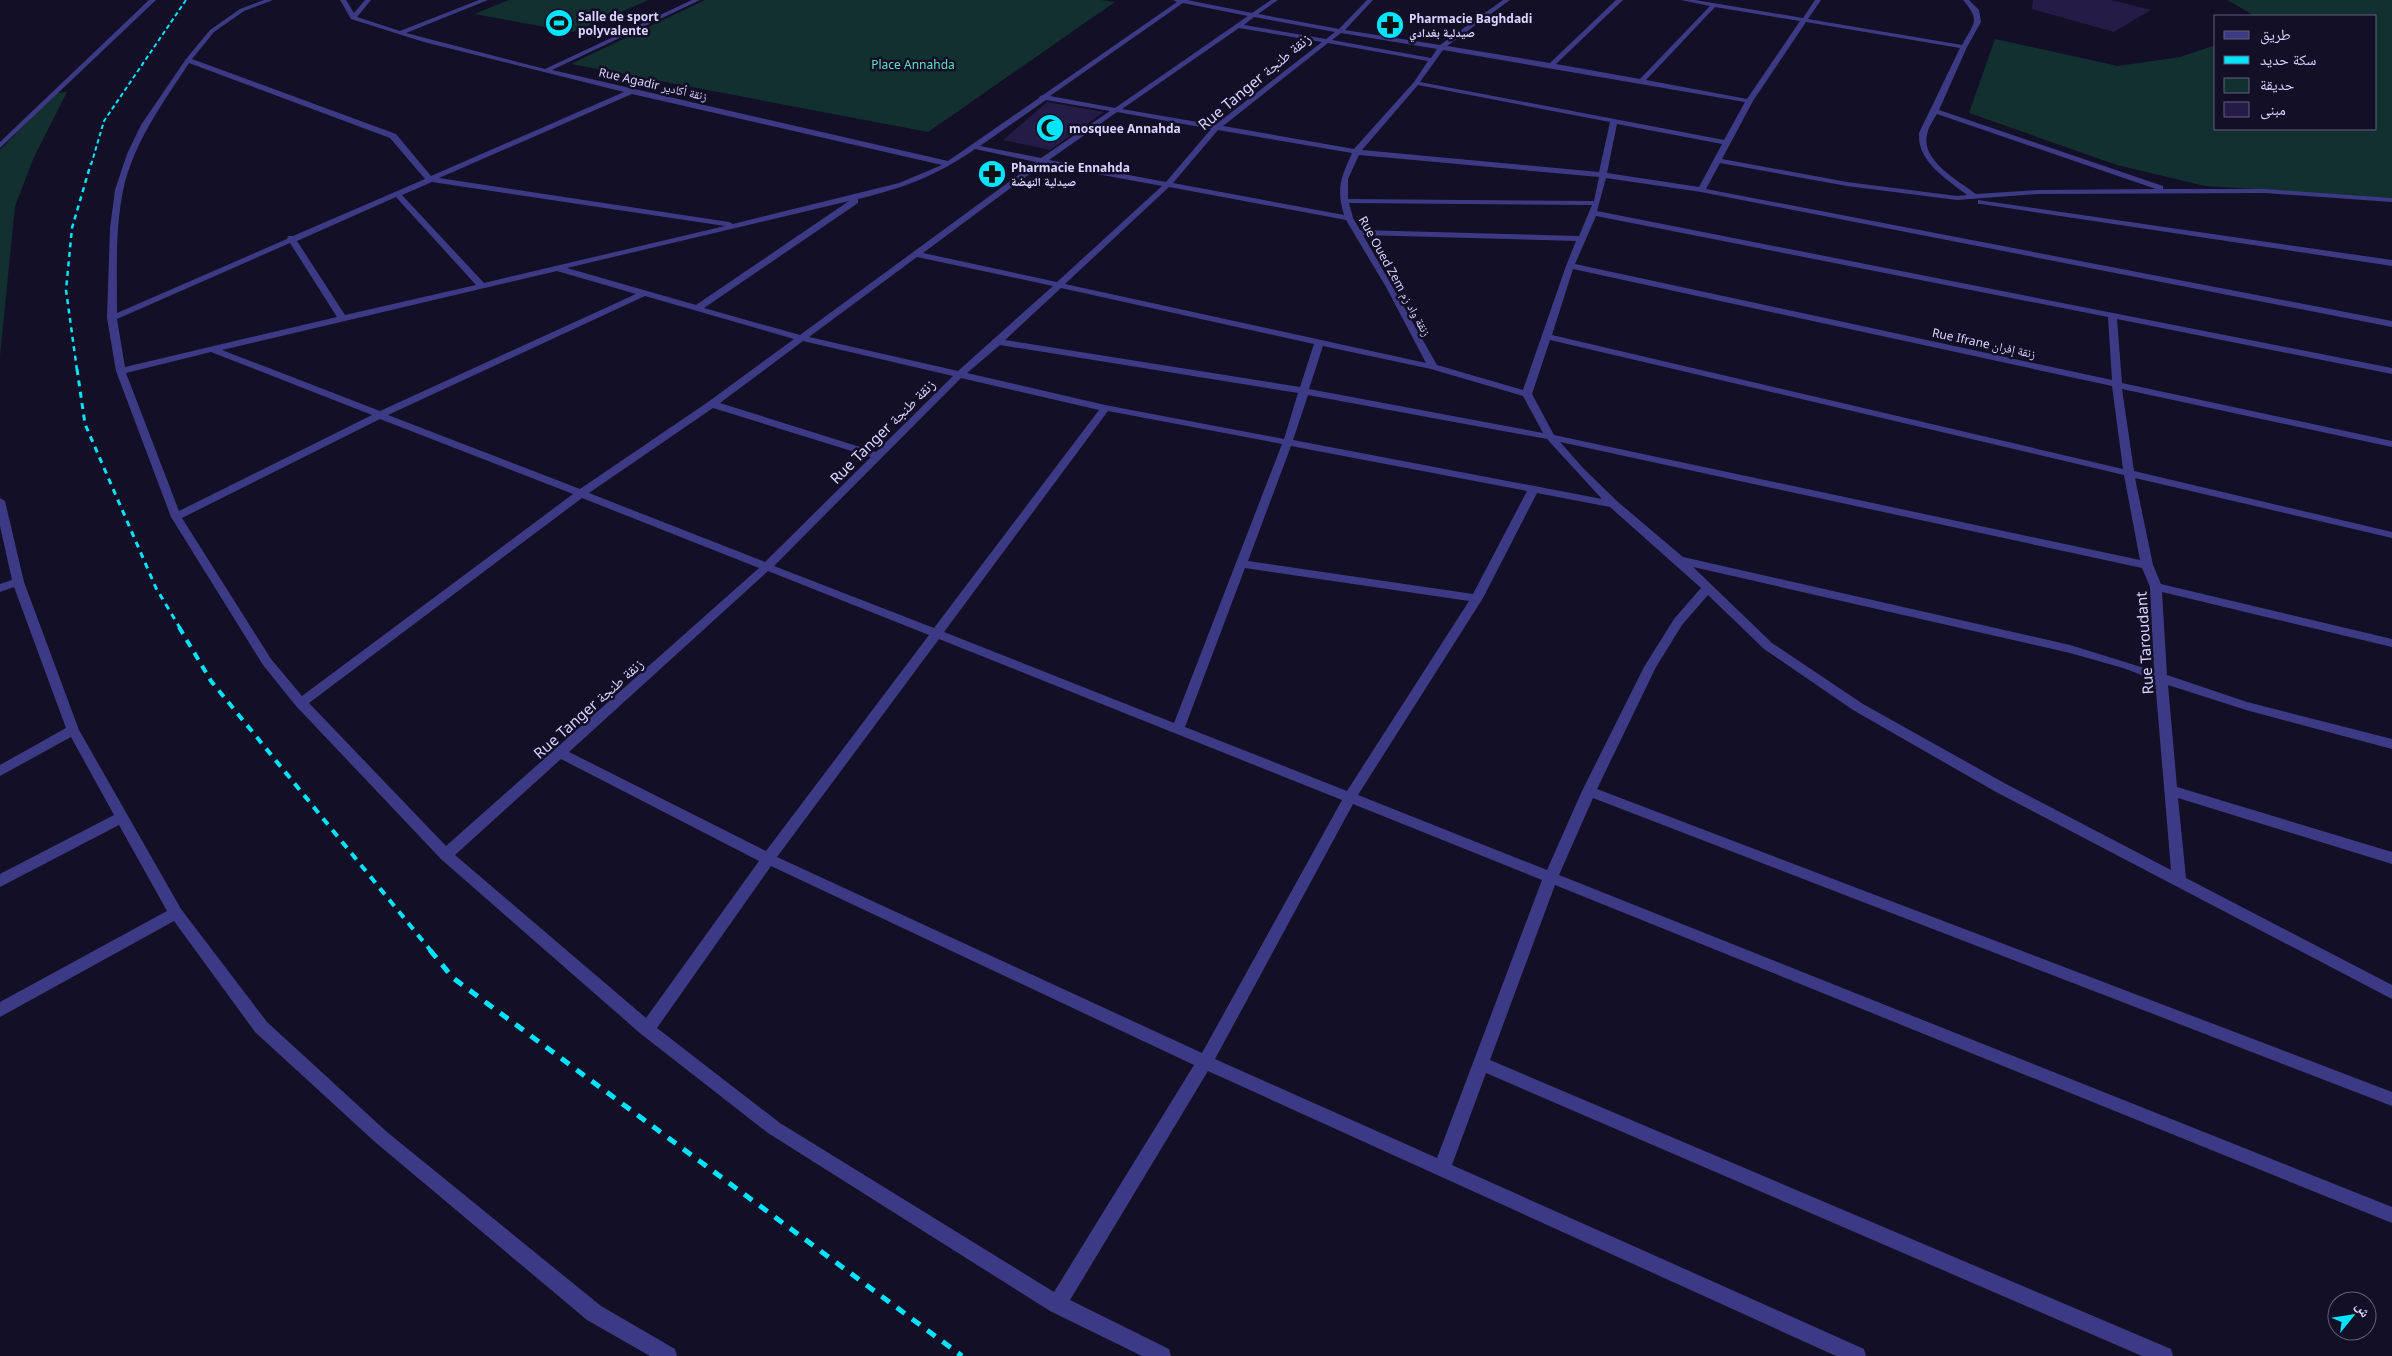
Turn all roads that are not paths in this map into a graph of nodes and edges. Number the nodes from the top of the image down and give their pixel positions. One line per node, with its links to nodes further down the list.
1 (153, 0): 40 (street)
2 (270, 0): 26 (street)
3 (343, 0): 18 (street)
4 (368, 0): 18 (street)
5 (485, 0): 22 (street)
6 (696, 0): 29 (street)
7 (1174, 0): 15 (street)
8 (1275, 0): 17 (street)
9 (1370, 0): 21 (street, Rue Tanger زنقة طنجة)
10 (1506, 0): 25 (street, Rue Oued Zem زنقة واد زم)
11 (1620, 0): 28 (street)
12 (1684, 0): 16 (street)
13 (1818, 0): 19 (street)
14 (1966, 0): 24 (street)
15 (1183, 1): 17 (street); 33 (street)
16 (1714, 5): 19 (street); 30 (street)
17 (1256, 15): 20 (street); 21 (street)
18 (353, 18): 22 (street, Rue Agadir زنقة أكادير)
19 (1805, 20): 24 (street); 34 (street)
20 (1240, 26): 23 (street); 35 (street)
21 (1340, 31): 23 (street, Rue Tanger زنقة طنجة); 25 (street)
22 (399, 33): 29 (street, Rue Agadir زنقة أكادير)
23 (1327, 40): 27 (street); 38 (street, Rue Tanger زنقة طنجة)
24 (1964, 46): 36 (street)
25 (1442, 47): 27 (street, Rue Oued Zem زنقة واد زم); 28 (street)
26 (188, 60): 47 (street); 73 (street)
27 (1432, 60): 31 (street, Rue Oued Zem زنقة واد زم)
28 (1551, 66): 30 (street)
29 (547, 70): 32 (street, Rue Agadir زنقة أكادير)
30 (1641, 82): 34 (street)
31 (1416, 83): 37 (street); 42 (street, Rue Oued Zem زنقة واد زم)
32 (631, 92): 45 (street, Rue Agadir زنقة أكادير); 47 (street)
33 (1042, 98): 35 (street); 41 (street)
34 (1750, 101): 39 (street)
35 (1118, 111): 38 (street); 44 (street)
36 (1935, 111): 50 (street); 54 (street)
37 (1614, 121): 39 (street); 46 (street)
38 (1216, 129): 42 (street); 48 (street, Rue Tanger زنقة طنجة)
39 (1726, 142): 43 (street)
40 (0, 146)
41 (976, 147): 44 (street); 45 (street)
42 (1356, 152): 46 (street); 56 (street, Rue Oued Zem زنقة واد زم)
43 (1717, 160): 49 (street); 53 (street)
44 (1042, 162): 48 (street); 64 (street)
45 (949, 164): 52 (street)
46 (1604, 175): 49 (street); 57 (street)
47 (429, 179): 51 (street); 60 (street)
48 (1167, 185): 59 (street); 68 (street, Rue Tanger زنقة طنجة)
49 (1701, 190): 75 (street)
50 (2169, 191): 54 (street); 55 (street)
51 (396, 193): 62 (street); 69 (street)
52 (862, 196): 60 (street); 71 (street)
53 (1957, 198): 54 (street); 65 (street)
54 (1974, 198)
55 (2392, 200)
56 (1344, 201): 57 (street); 59 (street, Rue Oued Zem زنقة واد زم)
57 (1596, 203): 58 (street)
58 (1593, 213): 63 (street); 72 (street)
59 (1349, 218): 61 (street, Rue Oued Zem زنقة واد زم)
60 (736, 225): 67 (street)
61 (1356, 232): 63 (street); 81 (street, Rue Oued Zem زنقة واد زم)
62 (291, 238): 73 (street); 74 (street)
63 (1582, 239): 66 (street)
64 (916, 254): 68 (street); 77 (street)
65 (2392, 263)
66 (1570, 266): 76 (street); 85 (street, Rue Ifrane زنقة إفران)
67 (557, 268): 69 (street); 70 (street)
68 (1059, 285): 78 (street, Rue Tanger زنقة طنجة); 79 (street)
69 (482, 286): 74 (street)
70 (643, 294): 71 (street); 90 (street)
71 (698, 308): 77 (street)
72 (2112, 315): 83 (street); 85 (street, Rue Taroudant)
73 (112, 318): 82 (street)
74 (343, 319): 80 (street)
75 (2392, 324)
76 (1546, 336): 87 (street); 95 (street)
77 (800, 338): 84 (street); 88 (street)
78 (998, 342): 84 (street, Rue Tanger زنقة طنجة); 86 (street)
79 (1319, 343): 81 (street); 86 (street)
80 (212, 349): 82 (street); 90 (street)
81 (1433, 367): 87 (street)
82 (121, 371): 100 (street)
83 (2392, 371)
84 (959, 375): 89 (street); 94 (street, Rue Tanger زنقة طنجة)
85 (2117, 385): 93 (street, Rue Ifrane زنقة إفران); 95 (street, Rue Taroudant)
86 (1304, 392): 91 (street); 92 (street)
87 (1527, 394): 91 (street)
88 (712, 404): 94 (street); 97 (street)
89 (1105, 408): 92 (street); 111 (street)
90 (380, 415): 97 (street); 100 (street)
91 (1550, 437): 99 (street); 104 (street)
92 (1288, 441): 96 (street); 103 (street)
93 (2392, 444)
94 (878, 456): 105 (street, Rue Tanger زنقة طنجة)
95 (2129, 474): 101 (street); 104 (street, Rue Taroudant)
96 (1534, 488): 99 (street); 110 (street)
97 (580, 494): 105 (street); 114 (street)
98 (0, 501): 106 (street)
99 (1614, 504): 102 (street)
100 (176, 516): 114 (street)
101 (2392, 535)
102 (1678, 559): 109 (street); 113 (street)
103 (1241, 564): 110 (street); 115 (street)
104 (2147, 566): 107 (street, Rue Taroudant)
105 (765, 568): 111 (street); 118 (street, Rue Tanger زنقة طنجة)
106 (18, 582): 108 (street); 116 (street)
107 (2156, 587): 112 (street); 113 (street, Rue Taroudant)
108 (0, 588)
109 (1707, 588): 121 (street); 129 (street)
110 (1477, 598): 122 (street)
111 (935, 634): 115 (street); 126 (street)
112 (2392, 643)
113 (2161, 678): 117 (street); 120 (street, Rue Taroudant)
114 (301, 703): 124 (street)
115 (1178, 728): 122 (street)
116 (73, 730): 119 (street); 123 (street)
117 (2392, 744)
118 (562, 753): 124 (street, Rue Tanger زنقة طنجة); 126 (street)
119 (0, 771)
120 (2170, 790): 125 (street); 129 (street, Rue Taroudant)
121 (1589, 791): 127 (street); 136 (street)
122 (1350, 797): 127 (street); 134 (street)
123 (123, 817): 128 (street); 130 (street)
124 (446, 855): 133 (street)
125 (2392, 858)
126 (768, 859): 133 (street); 134 (street)
127 (1551, 876): 135 (street); 138 (street)
128 (0, 881)
129 (2179, 882): 131 (street)
130 (176, 913): 132 (street); 140 (street)
131 (2392, 992)
132 (0, 1010)
133 (647, 1029): 139 (street)
134 (1205, 1062): 137 (street); 139 (street)
135 (1480, 1063): 137 (street); 143 (street)
136 (2392, 1100)
137 (1442, 1168): 142 (street)
138 (2392, 1215)
139 (1057, 1304): 141 (street)
140 (668, 1356)
141 (1162, 1356)
142 (1857, 1356)
143 (2164, 1356)

